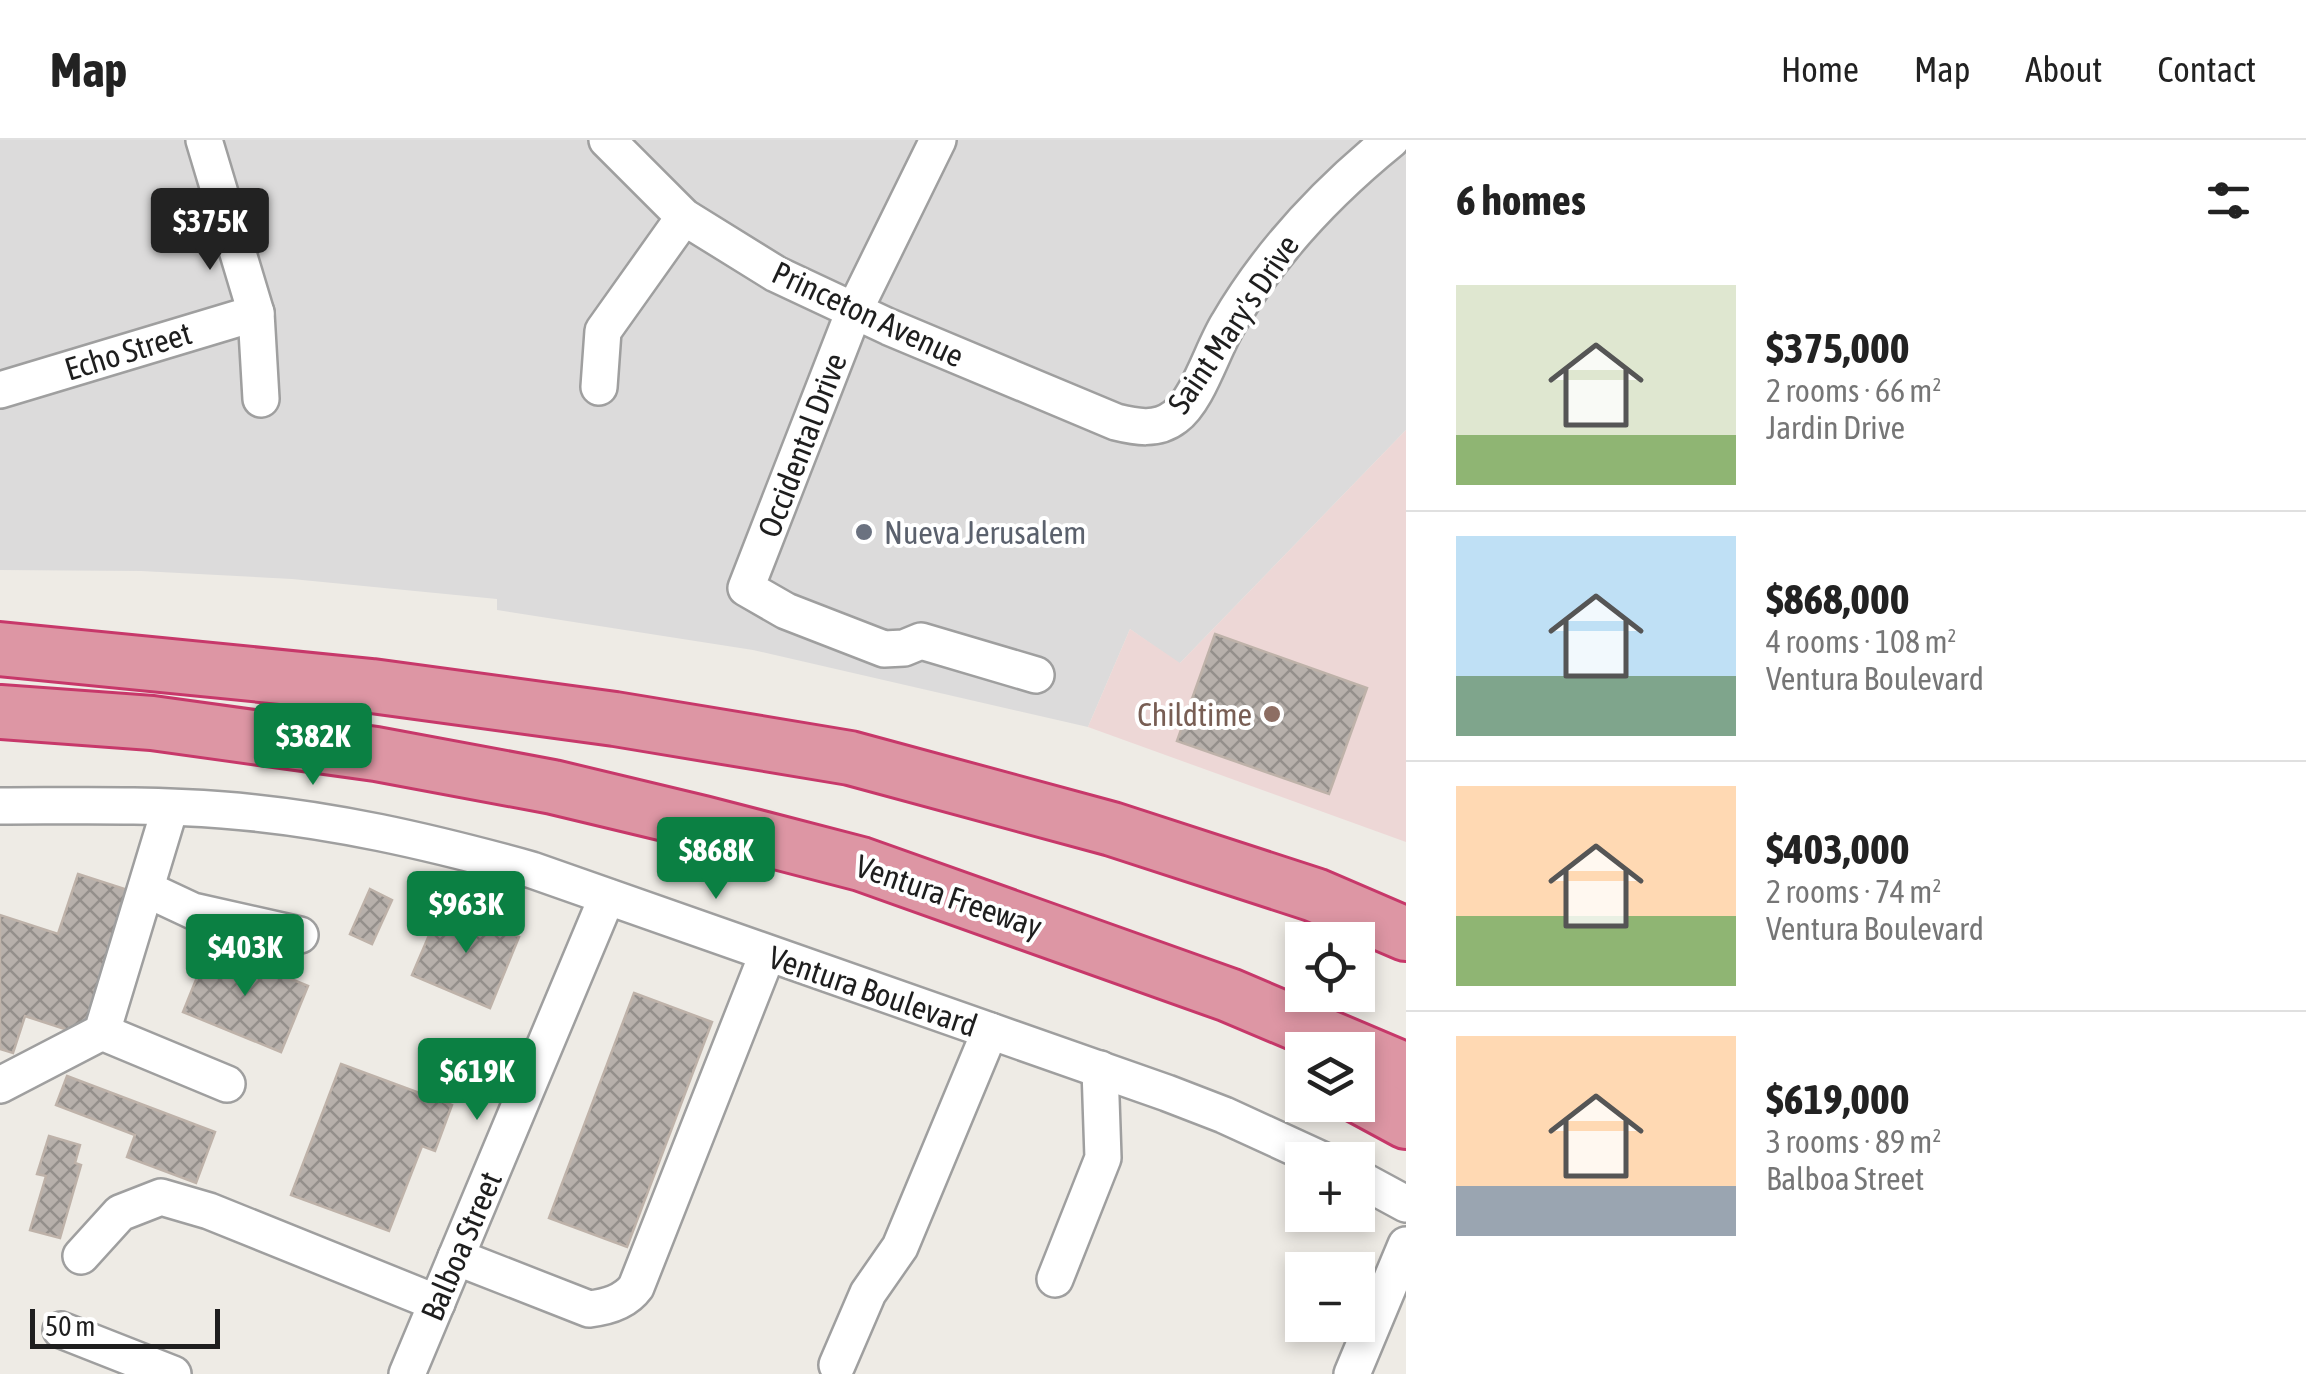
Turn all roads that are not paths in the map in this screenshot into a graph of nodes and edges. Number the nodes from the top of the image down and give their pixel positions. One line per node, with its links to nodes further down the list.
1 (204, 140): 7 (street)
2 (606, 140): 5 (street, Princeton Avenue)
3 (938, 140): 6 (street, Occidental Drive)
4 (1391, 140): 11 (street, Saint Mary's Drive)
5 (684, 217): 6 (street, Princeton Avenue); 8 (street)
6 (854, 311): 11 (street, Princeton Avenue); 13 (street, Occidental Drive)
7 (256, 313): 9 (street, Echo Street); 10 (street)
8 (599, 387)
9 (0, 390)
10 (261, 399)
11 (1162, 424)
12 (0, 649): 18 (highway)
13 (1036, 675)
14 (0, 712): 24 (highway, Ventura Freeway)
15 (0, 806): 16 (street, Ventura Boulevard)
16 (170, 808): 17 (street); 19 (street, Ventura Boulevard)
17 (146, 889): 22 (street); 26 (street)
18 (1315, 895): 20 (highway); 21 (highway)
19 (606, 896): 23 (street, Ventura Boulevard); 39 (street, Balboa Street)
20 (1406, 911)
21 (1406, 934)
22 (300, 935)
23 (767, 955): 25 (street, Ventura Boulevard); 39 (street)
24 (1230, 995): 27 (highway); 29 (highway, Ventura Freeway)
25 (990, 1031): 28 (street, Ventura Boulevard); 43 (street)
26 (102, 1032): 30 (street); 31 (street)
27 (1285, 1048)
28 (1100, 1069): 34 (street, Ventura Boulevard); 40 (street)
29 (1406, 1070)
30 (227, 1084)
31 (0, 1085)
32 (1375, 1105): 33 (highway)
33 (1406, 1122)
34 (1285, 1143)
35 (1375, 1187): 36 (street)
36 (1406, 1204)
37 (1406, 1245): 46 (street)
38 (81, 1256): 41 (street)
39 (456, 1257): 41 (street, Balboa Street)
40 (1055, 1279)
41 (436, 1303): 45 (street, Balboa Street)
42 (62, 1330): 44 (street)
43 (837, 1365)
44 (173, 1374)
45 (407, 1374)
46 (1352, 1374)

